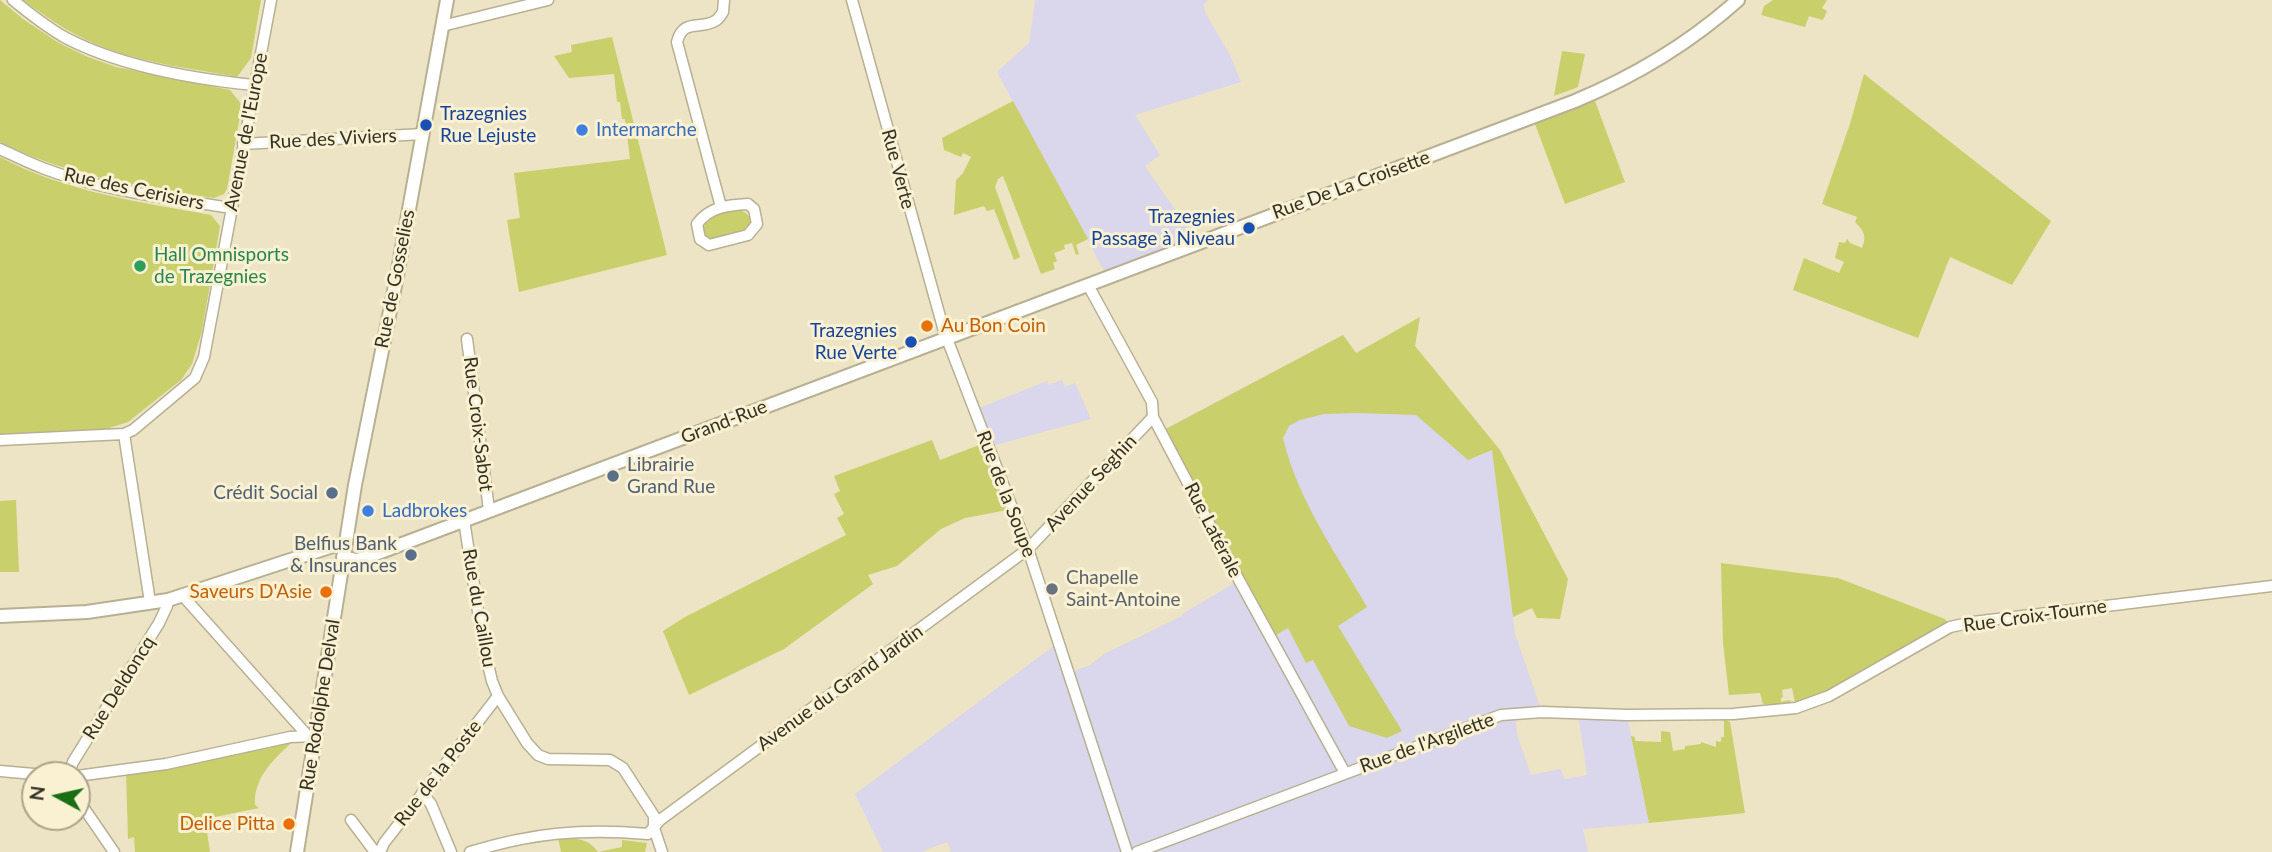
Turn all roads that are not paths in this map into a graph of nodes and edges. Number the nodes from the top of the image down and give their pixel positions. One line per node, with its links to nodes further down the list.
1 (13, 0): 9 (street)
2 (271, 0): 9 (street, Avenue de l'Europe)
3 (447, 0): 8 (main road, Rue de Gosselies)
4 (548, 0): 8 (street)
5 (724, 0): 13 (street)
6 (852, 0): 16 (street, Rue Verte)
7 (1738, 0): 15 (main road, Rue De La Croisette)
8 (442, 26): 10 (main road, Rue de Gosselies)
9 (254, 85): 11 (street, Avenue de l'Europe)
10 (423, 134): 11 (street, Rue des Viviers); 24 (main road, Rue de Gosselies)
11 (243, 144): 14 (street, Avenue de l'Europe)
12 (0, 149): 14 (street, Rue des Cerisiers)
13 (721, 207): 13 (street)
14 (231, 208): 19 (street, Avenue de l'Europe)
15 (1088, 285): 16 (main road, Rue De La Croisette); 18 (street, Rue Latérale)
16 (946, 338): 21 (main road, Grand-Rue); 23 (street, Rue de la Soupe)
17 (467, 339): 21 (street, Rue Croix-Sabot)
18 (1153, 417): 23 (street, Avenue Seghin); 36 (street, Rue Latérale)
19 (124, 434): 20 (street); 28 (street)
20 (0, 440)
21 (489, 510): 22 (main road, Grand-Rue)
22 (464, 520): 24 (main road, Grand-Rue); 30 (street, Rue du Caillou)
23 (1028, 549): 41 (street, Avenue du Grand Jardin); 49 (street, Rue de la Soupe)
24 (344, 551): 26 (main road, Grand-Rue); 32 (main road, Rue Rodolphe Delval)
25 (2272, 586): 31 (street, Rue Croix-Tourne)
26 (183, 596): 27 (main road, Grand-Rue); 32 (street)
27 (168, 600): 28 (main road, Grand-Rue); 33 (street, Rue Deldoncq)
28 (150, 602): 29 (main road, Grand-Rue)
29 (0, 617)
30 (498, 696): 38 (street, Rue de la Poste); 41 (street, Rue du Caillou)
31 (1733, 714): 36 (street, Rue de l'Argilette)
32 (312, 736): 37 (street); 43 (main road, Rue Rodolphe Delval)
33 (74, 761)
34 (0, 771): 35 (street)
35 (21, 773)
36 (1345, 773): 50 (street, Rue de l'Argilette)
37 (91, 774)
38 (422, 793): 45 (street, Rue de la Poste); 46 (street)
39 (91, 818): 42 (street)
40 (351, 820): 44 (street)
41 (654, 828): 47 (street); 48 (street)
42 (114, 852)
43 (297, 852)
44 (375, 852)
45 (380, 852)
46 (451, 852)
47 (470, 852)
48 (662, 852)
49 (1127, 852)
50 (1137, 852)

